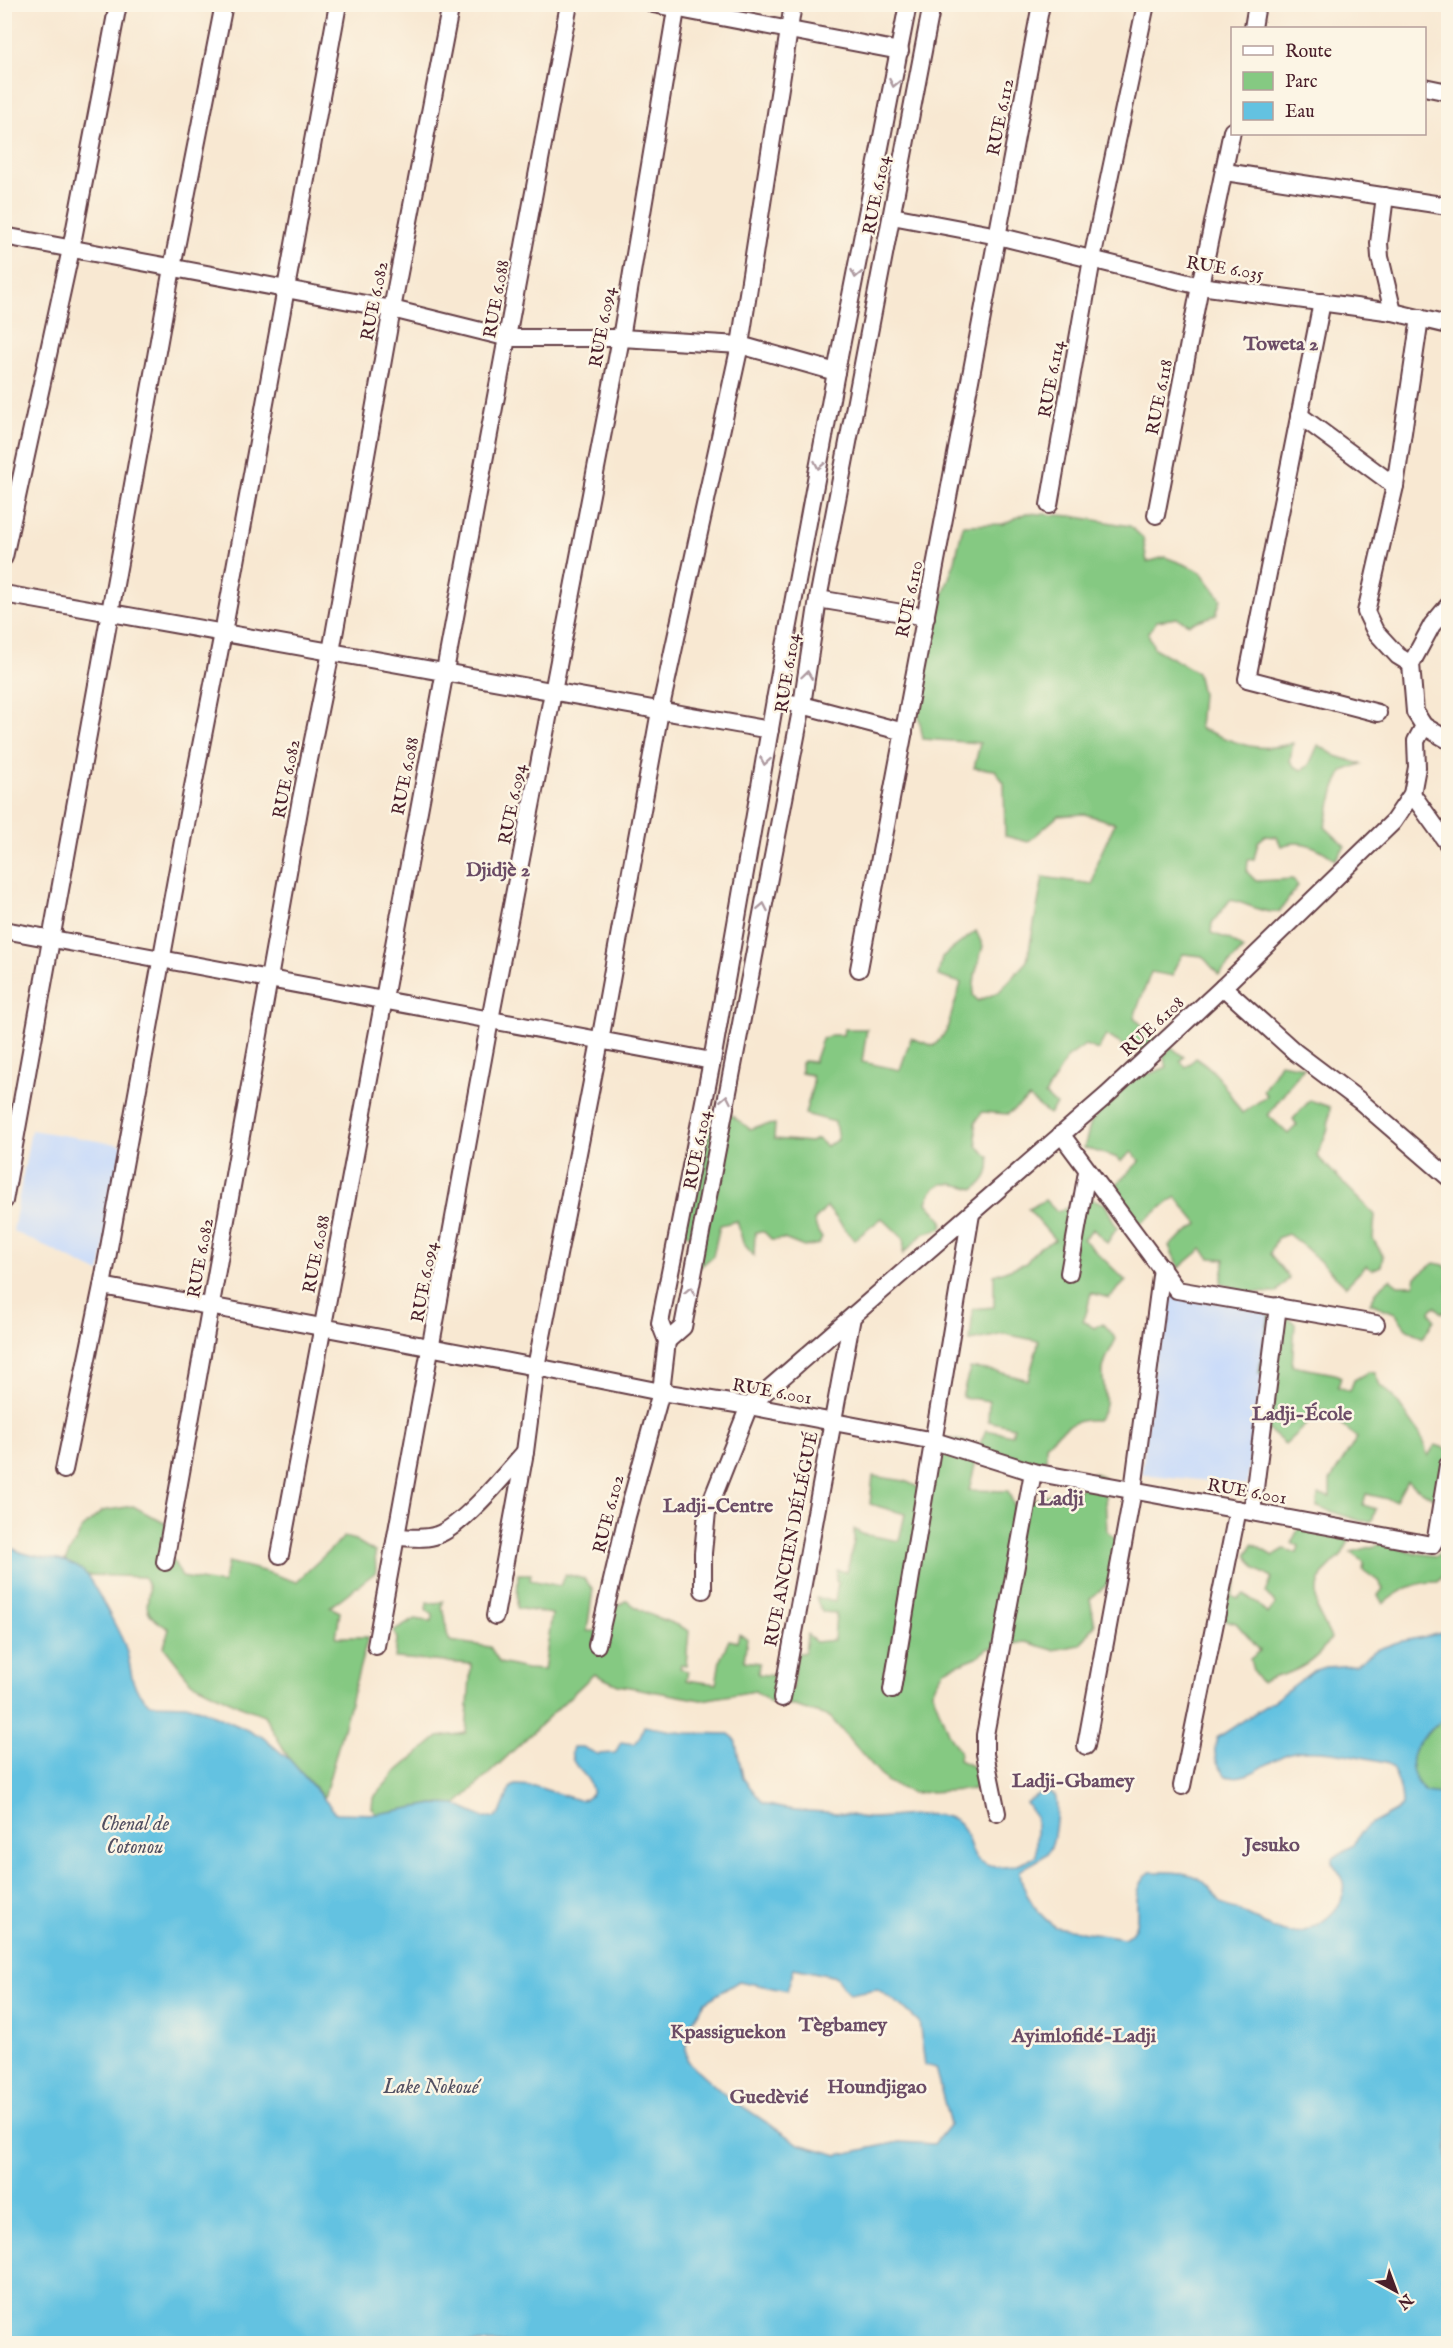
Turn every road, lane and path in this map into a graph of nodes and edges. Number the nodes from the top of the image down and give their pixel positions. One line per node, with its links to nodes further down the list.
1 (118, 4): 26 (street)
2 (225, 4): 28 (street)
3 (339, 4): 30 (street)
4 (451, 4): 32 (street, RUE 6.082)
5 (569, 4): 36 (street, RUE 6.088)
6 (653, 4): 13 (street)
7 (793, 4): 15 (street)
8 (908, 4): 16 (street, RUE 6.104)
9 (932, 4): 23 (street, RUE 6.104)
10 (1041, 4): 25 (street, RUE 6.112)
11 (1146, 4): 27 (street, RUE 6.114)
12 (1257, 4): 14 (street)
13 (677, 7): 15 (street); 37 (street, RUE 6.094)
14 (1253, 27)
15 (789, 30): 16 (street); 38 (street)
16 (900, 51): 39 (street, RUE 6.104, one-way to 39)
17 (1426, 87): 18 (street)
18 (1449, 92)
19 (1232, 135): 20 (street, RUE 6.118)
20 (1224, 172): 21 (street); 29 (street, RUE 6.118)
21 (1385, 196): 22 (street); 33 (street)
22 (1449, 206)
23 (892, 216): 25 (street, RUE 6.035); 46 (street, RUE 6.104)
24 (4, 236): 26 (street)
25 (998, 236): 27 (street, RUE 6.035); 49 (street, RUE 6.110)
26 (71, 249): 28 (street); 44 (street)
27 (1092, 259): 29 (street, RUE 6.035); 42 (street, RUE 6.114)
28 (172, 268): 30 (street); 48 (street)
29 (1200, 286): 31 (street, RUE 6.035); 43 (street, RUE 6.118)
30 (286, 289): 32 (street); 50 (street)
31 (1322, 302): 33 (street, RUE 6.035); 40 (street)
32 (392, 309): 36 (street); 51 (street, RUE 6.082)
33 (1393, 312): 34 (street, RUE 6.035)
34 (1420, 318): 35 (street, RUE 6.035); 41 (street)
35 (1449, 325)
36 (509, 338): 37 (street); 53 (street, RUE 6.088)
37 (621, 338): 38 (street); 54 (street, RUE 6.094)
38 (740, 345): 39 (street); 57 (street)
39 (836, 372): 55 (street, RUE 6.104, one-way to 55)
40 (1299, 414): 41 (street); 58 (street)
41 (1395, 486): 52 (street)
42 (1049, 505)
43 (1156, 515)
44 (4, 557)
45 (4, 594): 48 (street)
46 (818, 599): 49 (street); 56 (street, RUE 6.104, one-way to 46)
47 (1449, 606): 52 (street)
48 (112, 613): 50 (street); 66 (street)
49 (926, 617): 61 (street, RUE 6.110)
50 (223, 633): 51 (street); 67 (street)
51 (331, 652): 53 (street); 69 (street, RUE 6.082)
52 (1411, 664): 59 (street)
53 (444, 673): 54 (street); 71 (street, RUE 6.088)
54 (553, 692): 57 (street); 72 (street, RUE 6.094)
55 (775, 700): 56 (street); 60 (street, RUE 6.104)
56 (802, 705): 61 (street); 88 (street, RUE 6.104, one-way to 56)
57 (660, 711): 60 (street); 73 (street)
58 (1378, 713)
59 (1424, 726): 62 (street); 63 (street, RUE 6.108)
60 (770, 730): 74 (street, RUE 6.104, one-way to 74)
61 (904, 732): 68 (street, RUE 6.110)
62 (1449, 740)
63 (1412, 794): 64 (street); 70 (street, RUE 6.108)
64 (1449, 844)
65 (4, 930): 66 (street)
66 (52, 939): 67 (street); 78 (street)
67 (161, 959): 69 (street); 82 (street)
68 (859, 969)
69 (270, 979): 71 (street); 83 (street, RUE 6.082)
70 (1223, 987): 75 (street, RUE 6.108); 77 (street)
71 (383, 1000): 72 (street); 87 (street, RUE 6.088)
72 (490, 1020): 73 (street); 89 (street, RUE 6.094)
73 (600, 1041): 74 (street); 90 (street)
74 (712, 1061): 88 (street, RUE 6.104)
75 (1060, 1134): 76 (street); 79 (street, RUE 6.108)
76 (1087, 1172): 80 (street); 81 (street)
77 (1449, 1177)
78 (4, 1201)
79 (971, 1214): 85 (street, RUE 6.108); 94 (street)
80 (1162, 1268): 84 (street); 99 (street)
81 (1069, 1274)
82 (102, 1286): 83 (street, RUE 6.001); 97 (street)
83 (212, 1306): 87 (street, RUE 6.001); 103 (street, RUE 6.082)
84 (1278, 1306): 86 (street); 100 (street)
85 (852, 1317): 92 (street, RUE 6.108); 93 (street, RUE ANCIEN DÉLÉGUÉ)
86 (1376, 1324)
87 (323, 1327): 89 (street, RUE 6.001); 102 (street, RUE 6.088)
88 (668, 1341): 91 (street, RUE 6.104)
89 (432, 1347): 90 (street, RUE 6.001); 101 (street, RUE 6.094)
90 (536, 1367): 91 (street, RUE 6.001); 95 (street)
91 (661, 1392): 92 (street, RUE 6.001); 106 (street, RUE 6.102)
92 (749, 1406): 93 (street, RUE 6.001); 104 (street)
93 (832, 1422): 94 (street, RUE 6.001); 109 (street, RUE ANCIEN DÉLÉGUÉ)
94 (934, 1441): 98 (street, RUE 6.001); 108 (street)
95 (525, 1452): 101 (street); 105 (street)
96 (1449, 1465): 100 (street, RUE 6.001)
97 (64, 1470)
98 (1033, 1472): 99 (street, RUE 6.001); 112 (street)
99 (1133, 1490): 100 (street, RUE 6.001); 110 (street)
100 (1245, 1511): 111 (street)
101 (396, 1537): 107 (street, RUE 6.094)
102 (280, 1555)
103 (165, 1563)
104 (703, 1590)
105 (495, 1616)
106 (597, 1645)
107 (376, 1646)
108 (892, 1690)
109 (782, 1698)
110 (1086, 1746)
111 (1182, 1786)
112 (997, 1813)

